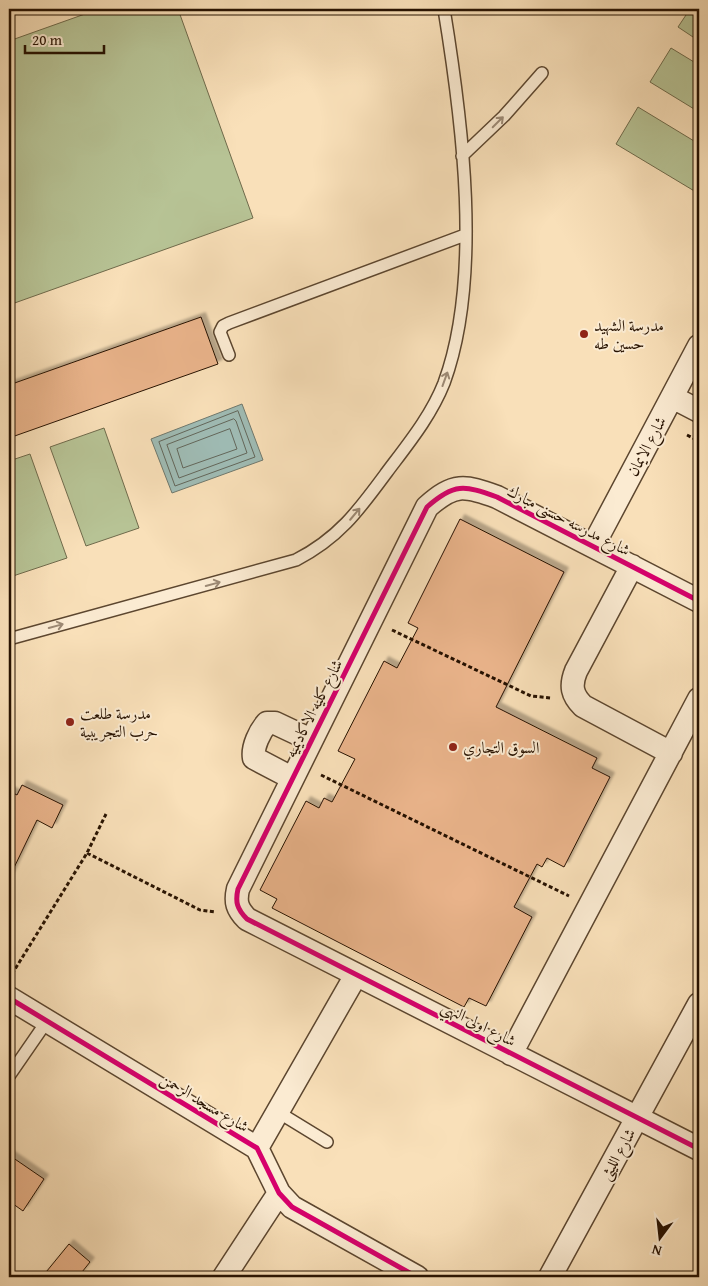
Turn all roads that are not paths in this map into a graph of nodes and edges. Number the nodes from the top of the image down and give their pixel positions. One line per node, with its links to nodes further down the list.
1 (444, 9): 3 (lane)
2 (542, 73): 3 (lane, one-way to 2)
3 (462, 156): 4 (lane)
4 (465, 235): 6 (lane); 13 (lane, one-way to 4)
5 (697, 354): 7 (street, شارع الايمان)
6 (229, 356)
7 (672, 397): 8 (street); 10 (street, شارع الايمان)
8 (699, 411)
9 (427, 507): 10 (street, شارع مدرسه حسنى مبارك); 15 (street, شارع كليه الاكاديميه)
10 (593, 546): 11 (street, شارع مدرسه حسنى مبارك)
11 (632, 566): 12 (street, شارع مدرسه حسنى مبارك); 16 (street)
12 (699, 601)
13 (9, 639)
14 (699, 699): 16 (street)
15 (311, 740): 17 (street, شارع كليه الاكاديميه); 17 (street)
16 (671, 753): 23 (street)
17 (296, 771): 18 (street, شارع كليه الاكاديميه)
18 (241, 909): 19 (street, شارع اولى النهي)
19 (356, 975): 23 (street, شارع اولى النهي); 25 (street)
20 (9, 998): 22 (street, شارع مسجد الرحمن)
21 (699, 1004): 26 (street, شارع الليثى)
22 (47, 1022): 24 (lane); 28 (street, شارع مسجد الرحمن)
23 (511, 1054): 26 (street, شارع اولى النهي)
24 (9, 1076)
25 (278, 1112): 27 (lane); 28 (street)
26 (637, 1118): 29 (street, شارع اولى النهي); 33 (street, شارع الليثى)
27 (327, 1142)
28 (257, 1148): 30 (street, شارع مسجد الرحمن)
29 (699, 1149)
30 (279, 1193): 31 (street); 32 (street, شارع مسجد الرحمن)
31 (224, 1277)
32 (417, 1277)
33 (550, 1277)

